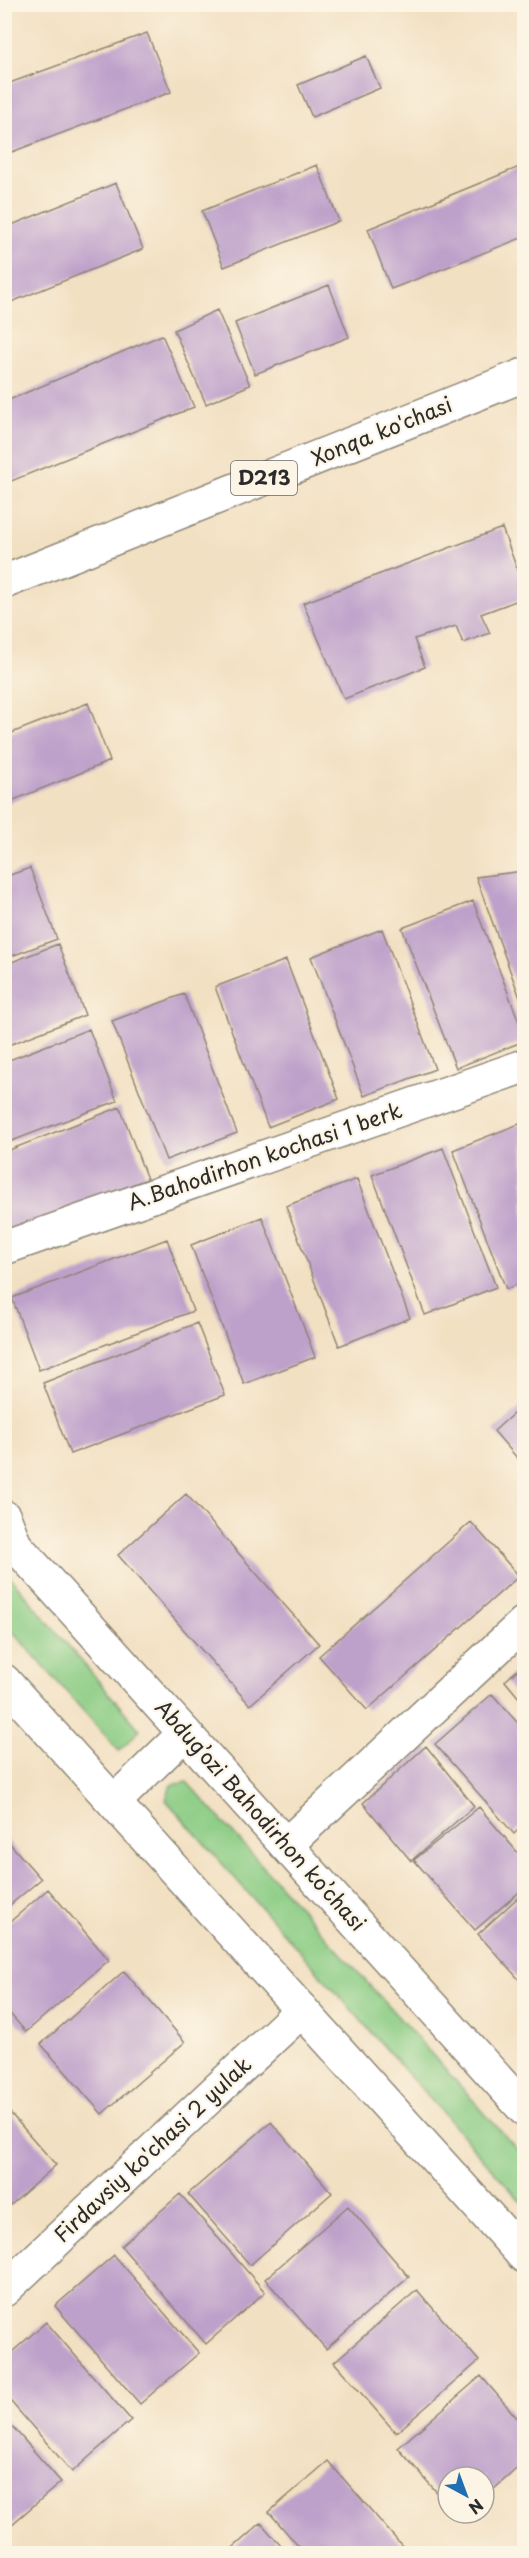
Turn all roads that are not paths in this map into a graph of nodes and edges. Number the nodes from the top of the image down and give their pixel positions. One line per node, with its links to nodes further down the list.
1 (525, 375): 2 (main road, Xonqa ko'chasi / D213)
2 (4, 582)
3 (525, 1066): 4 (main road, A.Bahodirhon kochasi 1 berk)
4 (4, 1248)
5 (4, 1517): 8 (main road, Abdug’ozi Bahodirhon ko’chasi)
6 (525, 1623): 10 (main road)
7 (4, 1681): 9 (main road)
8 (185, 1733): 9 (main road); 10 (main road, Abdug’ozi Bahodirhon ko’chasi)
9 (114, 1802): 11 (main road)
10 (286, 1845): 12 (main road, Abdug’ozi Bahodirhon ko’chasi)
11 (302, 2010): 13 (main road); 14 (main road, Firdavsiy ko'chasi 2 yulak)
12 (525, 2109)
13 (525, 2256)
14 (4, 2290)

